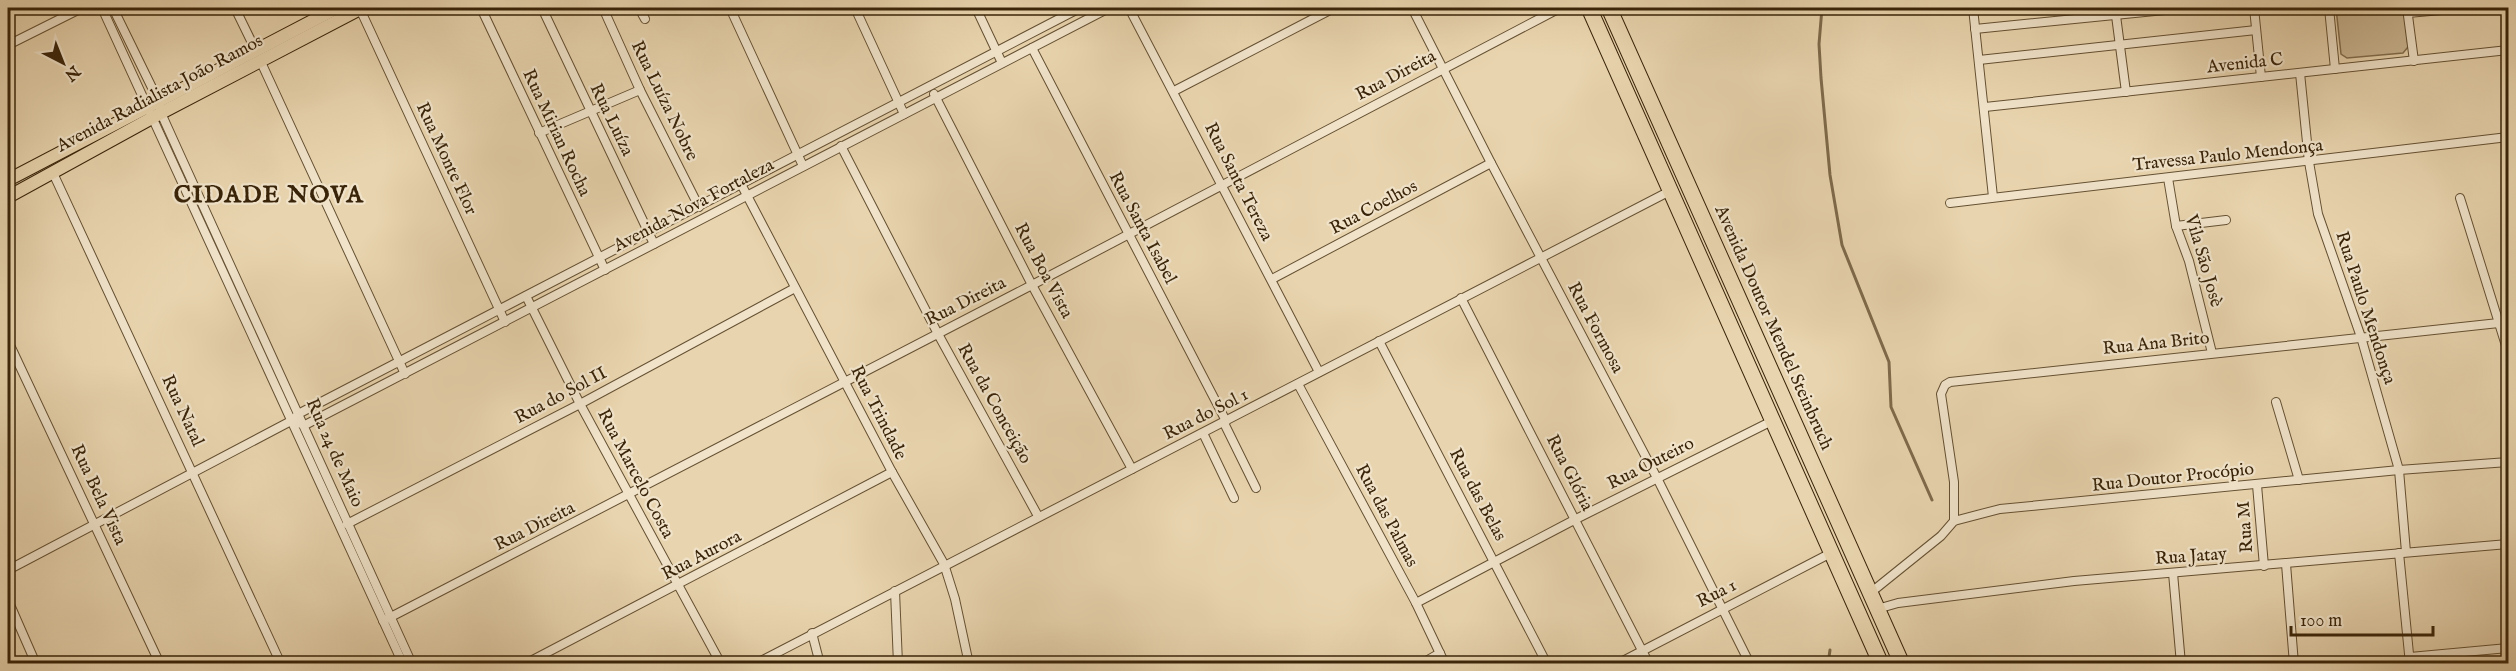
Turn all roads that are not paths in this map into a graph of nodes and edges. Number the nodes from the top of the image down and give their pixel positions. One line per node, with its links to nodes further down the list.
1 (82, 8): 32 (street)
2 (102, 8): 52 (street, Rua 24 de Maio)
3 (113, 8): 52 (street, Rua 24 de Maio)
4 (235, 8): 37 (street)
5 (337, 8): 37 (main road, Avenida Radialista João Ramos)
6 (361, 8): 37 (main road, Avenida Radialista João Ramos); 92 (street, Rua Monte Flor)
7 (481, 8): 55 (street, Rua Mirian Rocha)
8 (542, 8): 53 (street, Rua Luíza)
9 (603, 8): 46 (street, Rua Luíza Nobre)
10 (639, 8): 29 (street)
11 (730, 8): 59 (street)
12 (855, 8): 50 (street)
13 (976, 8): 36 (street)
14 (1080, 8): 36 (street, Avenida Nova Fortaleza)
15 (1105, 8): 34 (street, Avenida Nova Fortaleza)
16 (1129, 8): 47 (street, Rua Santa Tereza)
17 (1334, 8): 47 (street)
18 (1412, 8): 41 (street, Rua Formosa)
19 (1560, 8): 41 (street, Rua Direita)
20 (1589, 8): 69 (highway)
21 (1609, 8): 144 (highway, Avenida Doutor Mendel Steinbruch)
22 (1973, 8): 30 (street)
23 (2184, 8): 28 (street)
24 (2254, 8): 31 (street)
25 (2329, 8): 42 (street)
26 (2463, 8): 27 (street)
27 (2407, 10): 39 (street)
28 (2115, 11): 30 (street); 33 (street)
29 (645, 19)
30 (1975, 29): 38 (street)
31 (2256, 30): 33 (street); 44 (street)
32 (8, 45)
33 (2120, 45): 38 (street); 48 (street)
34 (1032, 48): 40 (street, Avenida Nova Fortaleza); 79 (street, Rua Santa Isabel)
35 (2508, 50): 39 (street, Avenida C)
36 (997, 51): 40 (street); 45 (street, Avenida Nova Fortaleza)
37 (258, 56): 52 (main road, Avenida Radialista João Ramos); 103 (street)
38 (1979, 60): 51 (street)
39 (2414, 61): 42 (street, Avenida C)
40 (1002, 63): 49 (street, Avenida Nova Fortaleza)
41 (1443, 68): 62 (street, Rua Formosa); 68 (street, Rua Direita)
42 (2335, 69): 43 (street, Avenida C)
43 (2300, 73): 44 (street, Avenida C); 61 (street, Rua Paulo Mendonça)
44 (2261, 77): 48 (street, Avenida C)
45 (930, 86): 49 (street, Rua Boa Vista); 50 (street, Avenida Nova Fortaleza)
46 (640, 90): 53 (street); 75 (street, Rua Luíza Nobre)
47 (1174, 91): 68 (street, Rua Santa Tereza)
48 (2126, 92): 51 (street, Avenida C)
49 (936, 97): 54 (street, Avenida Nova Fortaleza); 87 (street, Rua Boa Vista)
50 (898, 102): 54 (street); 59 (street, Avenida Nova Fortaleza)
51 (1985, 107): 72 (street)
52 (154, 109): 58 (street, Rua 24 de Maio); 60 (street, Rua 24 de Maio); 64 (main road, Avenida Radialista João Ramos); 66 (main road, Avenida Radialista João Ramos)
53 (590, 111): 55 (street); 78 (street, Rua Luíza)
54 (904, 114): 57 (street, Avenida Nova Fortaleza)
55 (539, 133): 83 (street, Rua Mirian Rocha)
56 (2508, 137): 61 (street, Travessa Paulo Mendonça)
57 (841, 146): 63 (street, Avenida Nova Fortaleza); 95 (street, Rua da Conceição)
58 (180, 155): 60 (street); 81 (street, Rua 24 de Maio)
59 (797, 155): 63 (street); 67 (street, Avenida Nova Fortaleza)
60 (171, 159): 84 (street, Rua 24 de Maio)
61 (2310, 162): 65 (street, Travessa Paulo Mendonça); 96 (street, Rua Paulo Mendonça)
62 (1491, 163): 82 (street, Rua Formosa); 86 (street, Rua Coelhos)
63 (803, 166): 70 (street, Avenida Nova Fortaleza)
64 (53, 172): 71 (main road, Avenida Radialista João Ramos); 119 (street, Rua Natal)
65 (2168, 178): 72 (street, Travessa Paulo Mendonça); 77 (street, Vila São Josè)
66 (8, 180)
67 (741, 184): 70 (street, Rua Trindade); 75 (street, Avenida Nova Fortaleza)
68 (1222, 184): 79 (street, Rua Direita); 86 (street, Rua Santa Tereza)
69 (1670, 191): 82 (street, Rua do Sol 1); 112 (highway)
70 (747, 195): 80 (street, Avenida Nova Fortaleza); 88 (street, Rua Trindade)
71 (8, 197)
72 (1993, 197): 74 (street, Travessa Paulo Mendonça)
73 (2460, 198): 94 (street)
74 (1950, 202)
75 (699, 207): 78 (street, Avenida Nova Fortaleza)
76 (2226, 220): 77 (street)
77 (2176, 226): 102 (street, Vila São Josè)
78 (648, 232): 80 (street, Rua Luíza); 83 (street, Avenida Nova Fortaleza)
79 (1129, 234): 87 (street, Rua Direita); 113 (street, Rua Santa Isabel)
80 (654, 244): 85 (street, Avenida Nova Fortaleza)
81 (227, 256): 84 (street); 99 (street, Rua 24 de Maio)
82 (1540, 257): 90 (street, Rua do Sol 1); 121 (street, Rua Formosa)
83 (599, 258): 85 (street, Rua Mirian Rocha); 89 (street, Avenida Nova Fortaleza)
84 (217, 260): 101 (street, Rua 24 de Maio)
85 (605, 270): 91 (street, Avenida Nova Fortaleza)
86 (1272, 279): 104 (street, Rua Santa Tereza)
87 (1032, 285): 95 (street, Rua Direita); 117 (street, Rua Boa Vista)
88 (795, 288): 106 (street, Rua Trindade); 109 (street, Rua do Sol II)
89 (526, 296): 91 (street, Rua Marcelo Costa); 92 (street, Avenida Nova Fortaleza)
90 (1461, 298): 98 (street, Rua do Sol 1); 128 (street, Rua Glória)
91 (532, 308): 93 (street, Avenida Nova Fortaleza); 109 (street, Rua Marcelo Costa)
92 (500, 310): 93 (street, Rua Monte Flor); 103 (street, Avenida Nova Fortaleza)
93 (505, 322): 105 (street, Avenida Nova Fortaleza)
94 (2505, 323): 96 (street, Rua Ana Brito); 100 (street)
95 (938, 334): 106 (street, Rua Direita); 127 (street, Rua da Conceição)
96 (2361, 337): 102 (street, Rua Ana Brito); 118 (street, Rua Paulo Mendonça)
97 (8, 340): 131 (street, Rua Bela Vista)
98 (1379, 341): 104 (street, Rua do Sol 1); 136 (street, Rua das Belas)
99 (270, 348): 101 (street); 110 (street, Rua 24 de Maio)
100 (2508, 352)
101 (260, 353): 111 (street, Rua 24 de Maio)
102 (2212, 353): 129 (street, Rua Ana Brito)
103 (399, 362): 105 (street); 110 (street, Avenida Nova Fortaleza)
104 (1319, 372): 107 (street, Rua do Sol 1)
105 (405, 374): 114 (street, Avenida Nova Fortaleza)
106 (846, 382): 120 (street, Rua Trindade); 125 (street, Rua Direita)
107 (1298, 384): 113 (street, Rua do Sol 1); 146 (street, Rua das Palmas)
108 (2276, 402): 122 (street)
109 (580, 404): 125 (street, Rua Marcelo Costa); 130 (street, Rua do Sol II)
110 (300, 413): 111 (street, Avenida Nova Fortaleza); 114 (street, Rua 24 de Maio)
111 (291, 421): 114 (street); 119 (street, Avenida Nova Fortaleza); 132 (street, Rua 24 de Maio)
112 (1772, 421): 121 (street, Rua Outeiro); 135 (highway)
113 (1225, 422): 115 (street, Rua do Sol 1); 124 (street, Rua Santa Isabel)
114 (305, 425): 130 (street, Rua 24 de Maio)
115 (1203, 433): 117 (street, Rua do Sol 1); 126 (street)
116 (2508, 462): 118 (street, Rua Doutor Procópio)
117 (1132, 469): 127 (street, Rua do Sol 1)
118 (2398, 470): 122 (street, Rua Doutor Procópio); 134 (street, Rua Paulo Mendonça)
119 (194, 472): 131 (street, Avenida Nova Fortaleza); 159 (street, Rua Natal)
120 (892, 472): 137 (street, Rua Trindade); 142 (street, Rua Aurora)
121 (1657, 478): 128 (street, Rua Outeiro); 147 (street, Rua Formosa)
122 (2300, 480): 123 (street, Rua Doutor Procópio)
123 (2257, 485): 129 (street, Rua Doutor Procópio); 139 (street, Rua M)
124 (1256, 488)
125 (631, 494): 142 (street, Rua Marcelo Costa); 149 (street, Rua Direita)
126 (1234, 498)
127 (1038, 516): 137 (street, Rua do Sol 1)
128 (1576, 519): 136 (street, Rua Outeiro); 153 (street, Rua Glória)
129 (1954, 521): 144 (street)
130 (349, 523): 132 (street, Rua do Sol II); 149 (street, Rua 24 de Maio)
131 (95, 524): 140 (street, Avenida Nova Fortaleza); 158 (street, Rua Bela Vista)
132 (340, 527): 150 (street, Rua 24 de Maio)
133 (2508, 544): 134 (street, Rua Jatay)
134 (2402, 552): 138 (street, Rua Jatay); 156 (street, Rua Paulo Mendonça)
135 (1831, 554): 147 (street, Rua 1); 174 (highway)
136 (1496, 562): 146 (street, Rua Outeiro); 170 (street, Rua das Belas)
137 (945, 564): 143 (street, Rua do Sol 1); 167 (street, Rua Trindade)
138 (2286, 564): 139 (street, Rua Jatay); 177 (street)
139 (2264, 566): 141 (street, Rua Jatay)
140 (8, 570)
141 (2173, 573): 148 (street, Rua Jatay); 176 (street)
142 (678, 586): 155 (street, Rua Aurora); 163 (street, Rua Marcelo Costa)
143 (895, 591): 151 (street, Rua do Sol 1); 166 (street)
144 (1869, 594): 148 (highway, Avenida Doutor Mendel Steinbruch)
145 (8, 600): 157 (street)
146 (1416, 603): 154 (street, Rua das Palmas)
147 (1722, 608): 153 (street, Rua 1); 173 (street, Rua Formosa)
148 (1877, 609): 175 (highway, Avenida Doutor Mendel Steinbruch)
149 (392, 617): 150 (street, Rua Direita); 161 (street, Rua 24 de Maio)
150 (383, 621): 160 (street, Rua 24 de Maio)
151 (812, 633): 164 (street, Rua do Sol 1); 165 (street)
152 (2508, 648): 156 (street)
153 (1642, 650): 171 (street, Rua 1); 172 (street, Rua Glória)
154 (1440, 653): 168 (street); 169 (street, Rua das Palmas)
155 (541, 660): 162 (street, Rua Aurora)
156 (2410, 660)
157 (36, 663)
158 (160, 663)
159 (281, 663)
160 (403, 663)
161 (412, 663)
162 (525, 663)
163 (721, 663)
164 (755, 663)
165 (820, 663)
166 (898, 663)
167 (969, 663)
168 (1420, 663)
169 (1445, 663)
170 (1547, 663)
171 (1617, 663)
172 (1649, 663)
173 (1750, 663)
174 (1881, 663)
175 (1902, 663)
176 (2181, 663)
177 (2294, 663)

